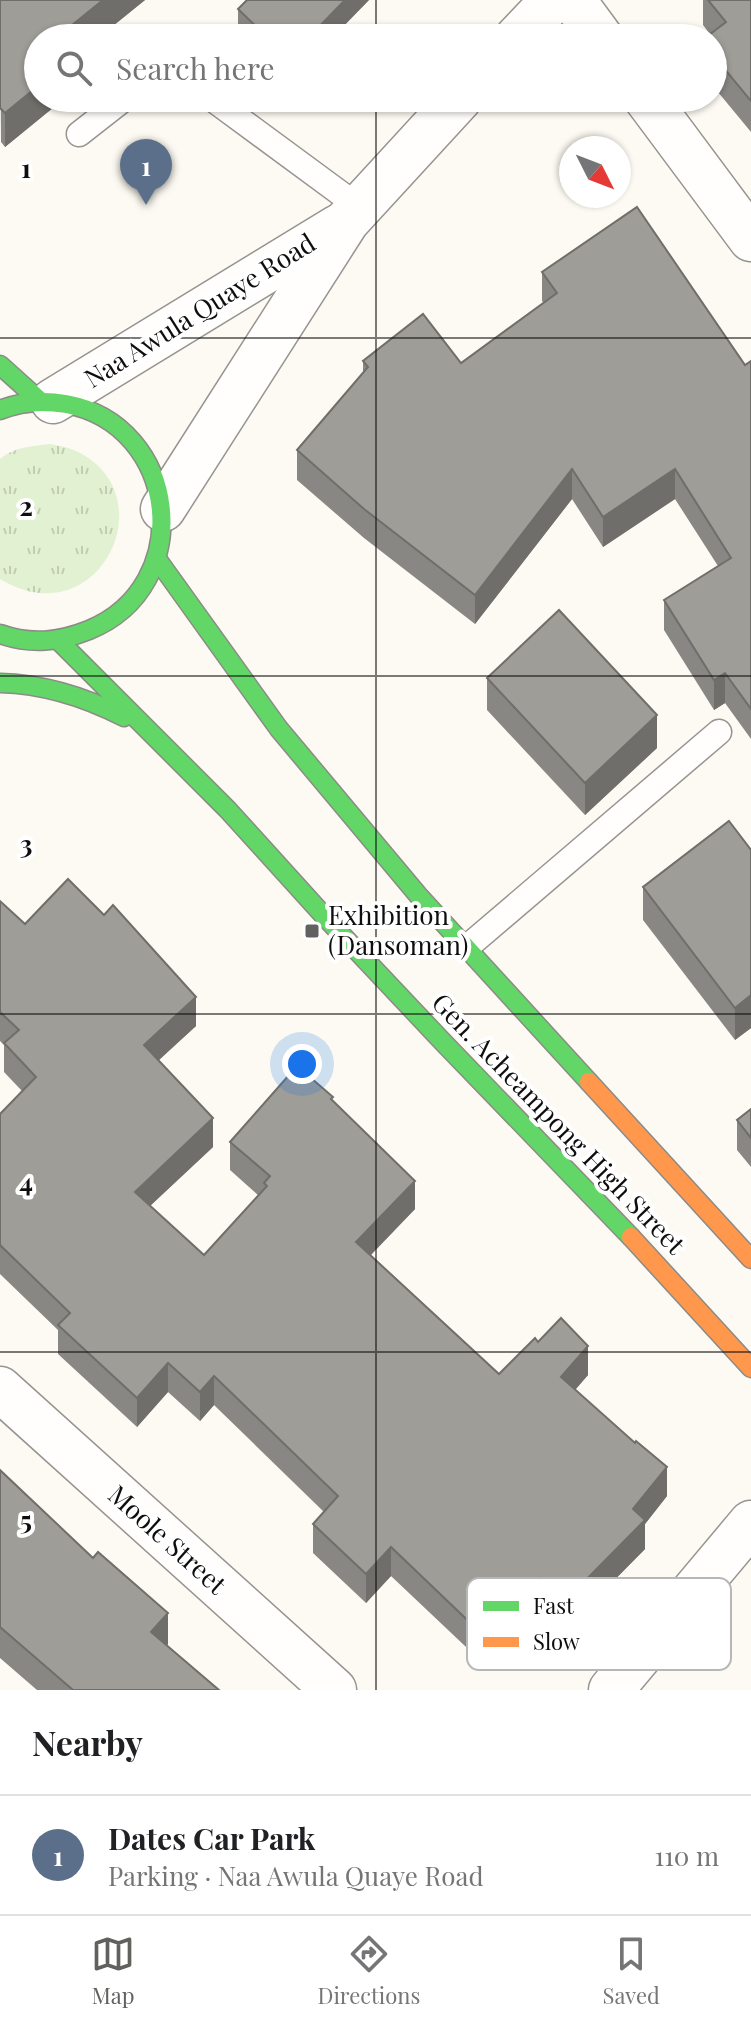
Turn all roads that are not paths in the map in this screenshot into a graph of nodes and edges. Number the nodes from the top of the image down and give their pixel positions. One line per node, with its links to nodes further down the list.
1 (553, 0): 3 (street)
2 (573, 0): 4 (street)
3 (530, 24)
4 (591, 24)
5 (107, 112): 9 (lane)
6 (228, 112): 10 (lane)
7 (447, 112): 10 (street, Naa Awula Quaye Road)
8 (656, 112): 11 (street)
9 (79, 134)
10 (353, 214): 13 (street, Naa Awula Quaye Road); 15 (street, Naa Awula Quaye Road)
11 (751, 239)
12 (0, 365): 13 (main road)
13 (47, 401): 14 (main road); 15 (main road)
14 (0, 410)
15 (163, 509): 16 (main road)
16 (157, 559): 18 (main road); 22 (main road, Gen. Acheampong High Street)
17 (1, 636): 18 (main road)
18 (59, 641): 20 (main road, Gen. Acheampong High Street)
19 (0, 683): 20 (main road)
20 (145, 728): 24 (main road, Gen. Acheampong High Street)
21 (719, 732): 22 (lane)
22 (466, 948): 23 (main road, Gen. Acheampong High Street)
23 (751, 1259)
24 (751, 1368)
25 (0, 1389): 29 (street, Moole Street)
26 (751, 1523): 27 (street)
27 (705, 1578)
28 (628, 1670): 30 (street)
29 (334, 1690)
30 (611, 1690)

